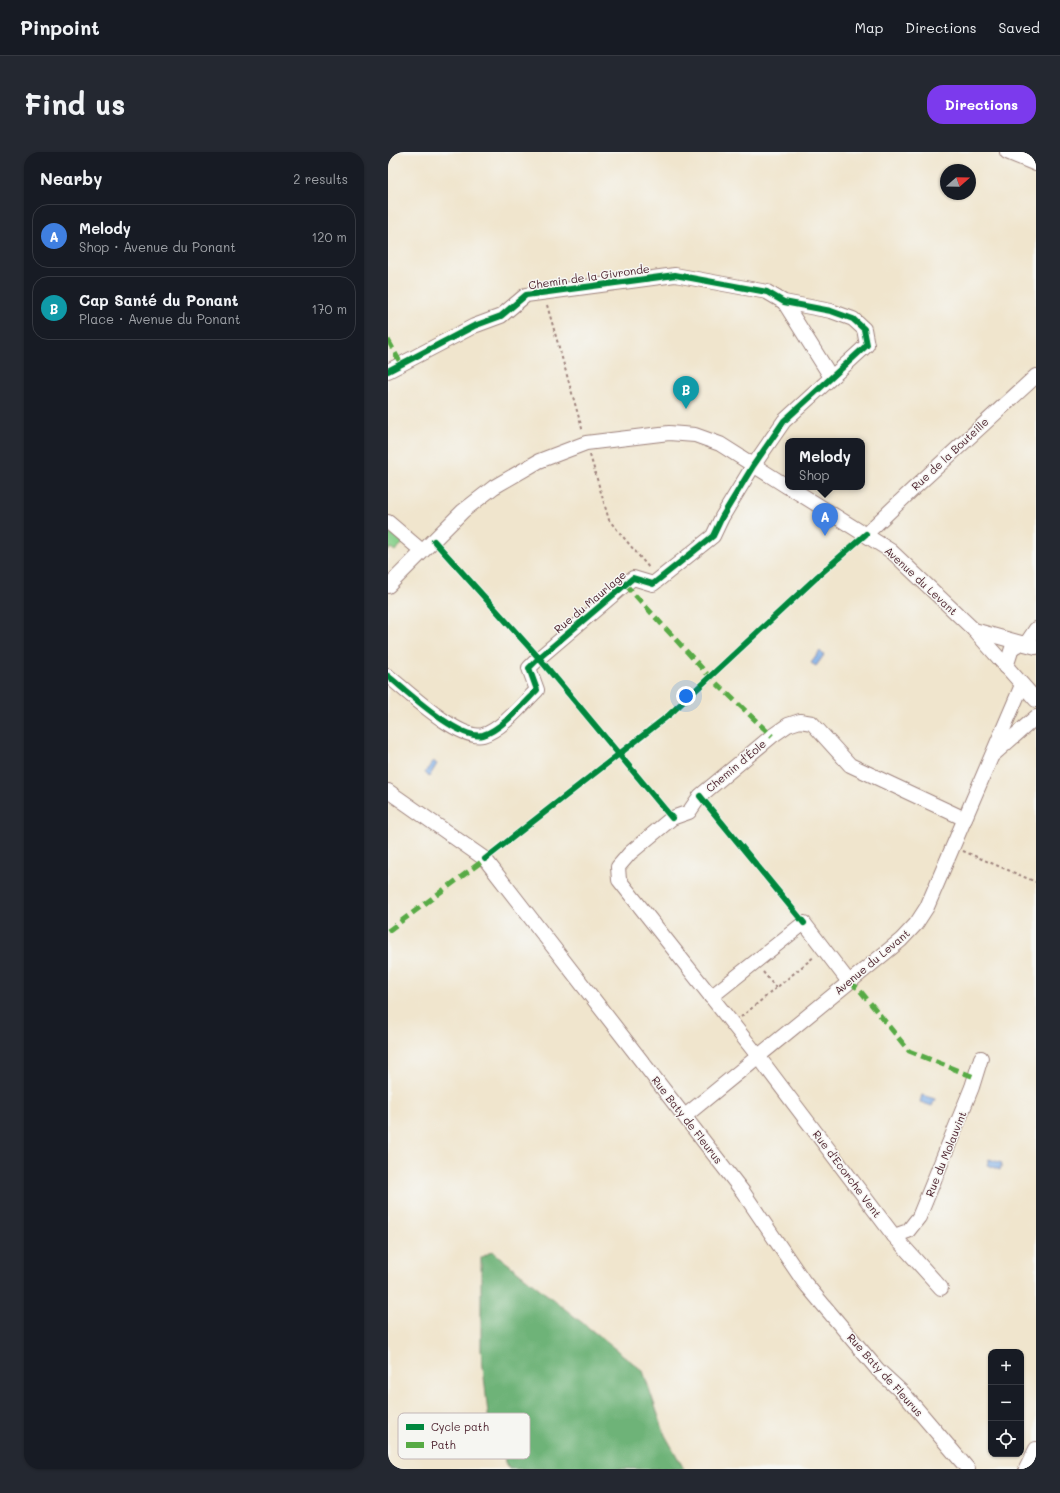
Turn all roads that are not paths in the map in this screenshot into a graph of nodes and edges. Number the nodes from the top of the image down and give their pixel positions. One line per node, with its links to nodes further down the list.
1 (1007, 152): 2 (street)
2 (1036, 164)
3 (784, 302): 4 (street, Chemin de la Givronde); 6 (street); 6 (street, Rue du Maurlage)
4 (388, 371)
5 (1036, 376): 11 (street, Rue de la Bouteille)
6 (831, 377): 7 (street, Rue du Maurlage)
7 (753, 466): 8 (street, Avenue du Levant); 12 (street, Avenue du Levant); 18 (street, Rue du Maurlage)
8 (785, 485)
9 (793, 490): 11 (street, Avenue du Levant)
10 (388, 522): 12 (street)
11 (866, 534): 15 (street, Avenue du Levant)
12 (422, 551): 13 (street, Avenue du Levant)
13 (388, 586)
14 (1036, 629): 16 (street)
15 (974, 630): 16 (street, Avenue du Levant); 17 (street, Avenue du Levant)
16 (1028, 645): 17 (street)
17 (1006, 668): 19 (street, Avenue du Levant)
18 (388, 676)
19 (1022, 685): 20 (street, Avenue du Levant); 22 (street, Avenue du Levant)
20 (1036, 700)
21 (1036, 717): 22 (street, Avenue du Levant)
22 (992, 756): 24 (street, Avenue du Levant)
23 (388, 791): 29 (street, Rue Baty de Fleurus)
24 (965, 819): 25 (street, Avenue du Levant); 26 (street, Chemin d'Éole)
25 (849, 982): 26 (street); 27 (street, Avenue du Levant)
26 (711, 997): 27 (street, Chemin d'Éole)
27 (758, 1056): 29 (street, Avenue du Levant); 30 (street, Rue d'Ecorche Vent)
28 (981, 1058): 30 (street, Rue du Molauvint)
29 (685, 1116): 33 (street, Rue Baty de Fleurus)
30 (894, 1236): 31 (street, Rue d'Ecorche Vent)
31 (941, 1288)
32 (1036, 1448): 34 (street)
33 (968, 1469)
34 (1026, 1469)

